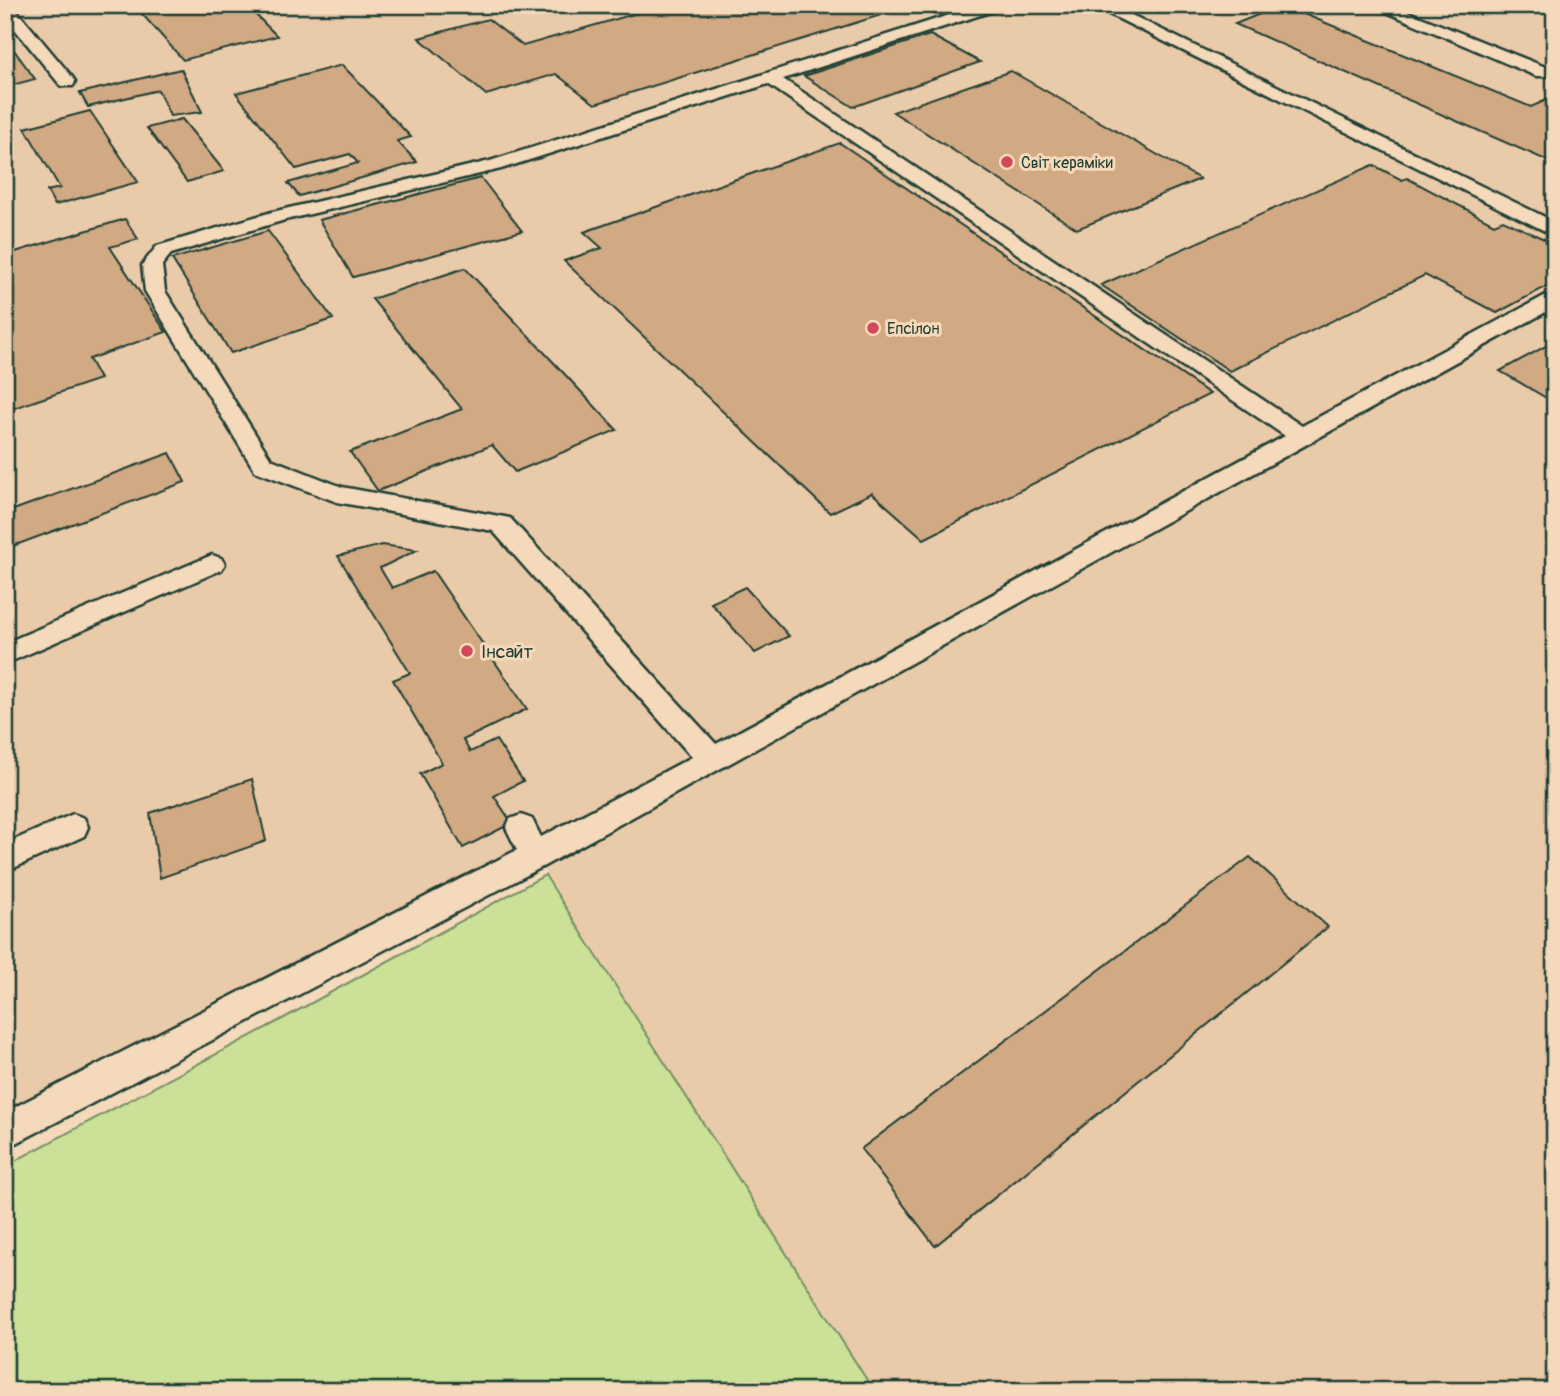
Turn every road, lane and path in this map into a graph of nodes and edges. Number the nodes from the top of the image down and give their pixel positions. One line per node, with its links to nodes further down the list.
1 (997, 5): 6 (lane)
2 (1098, 5): 8 (lane)
3 (1377, 5): 5 (lane)
4 (5, 7): 7 (lane)
5 (1542, 72)
6 (769, 77): 10 (lane); 13 (lane)
7 (67, 82)
8 (1555, 230)
9 (1555, 298): 10 (lane)
10 (1302, 437): 13 (lane)
11 (212, 564): 12 (lane)
12 (5, 654)
13 (712, 760): 16 (lane)
14 (73, 827): 15 (lane)
15 (5, 859)
16 (5, 1131)

